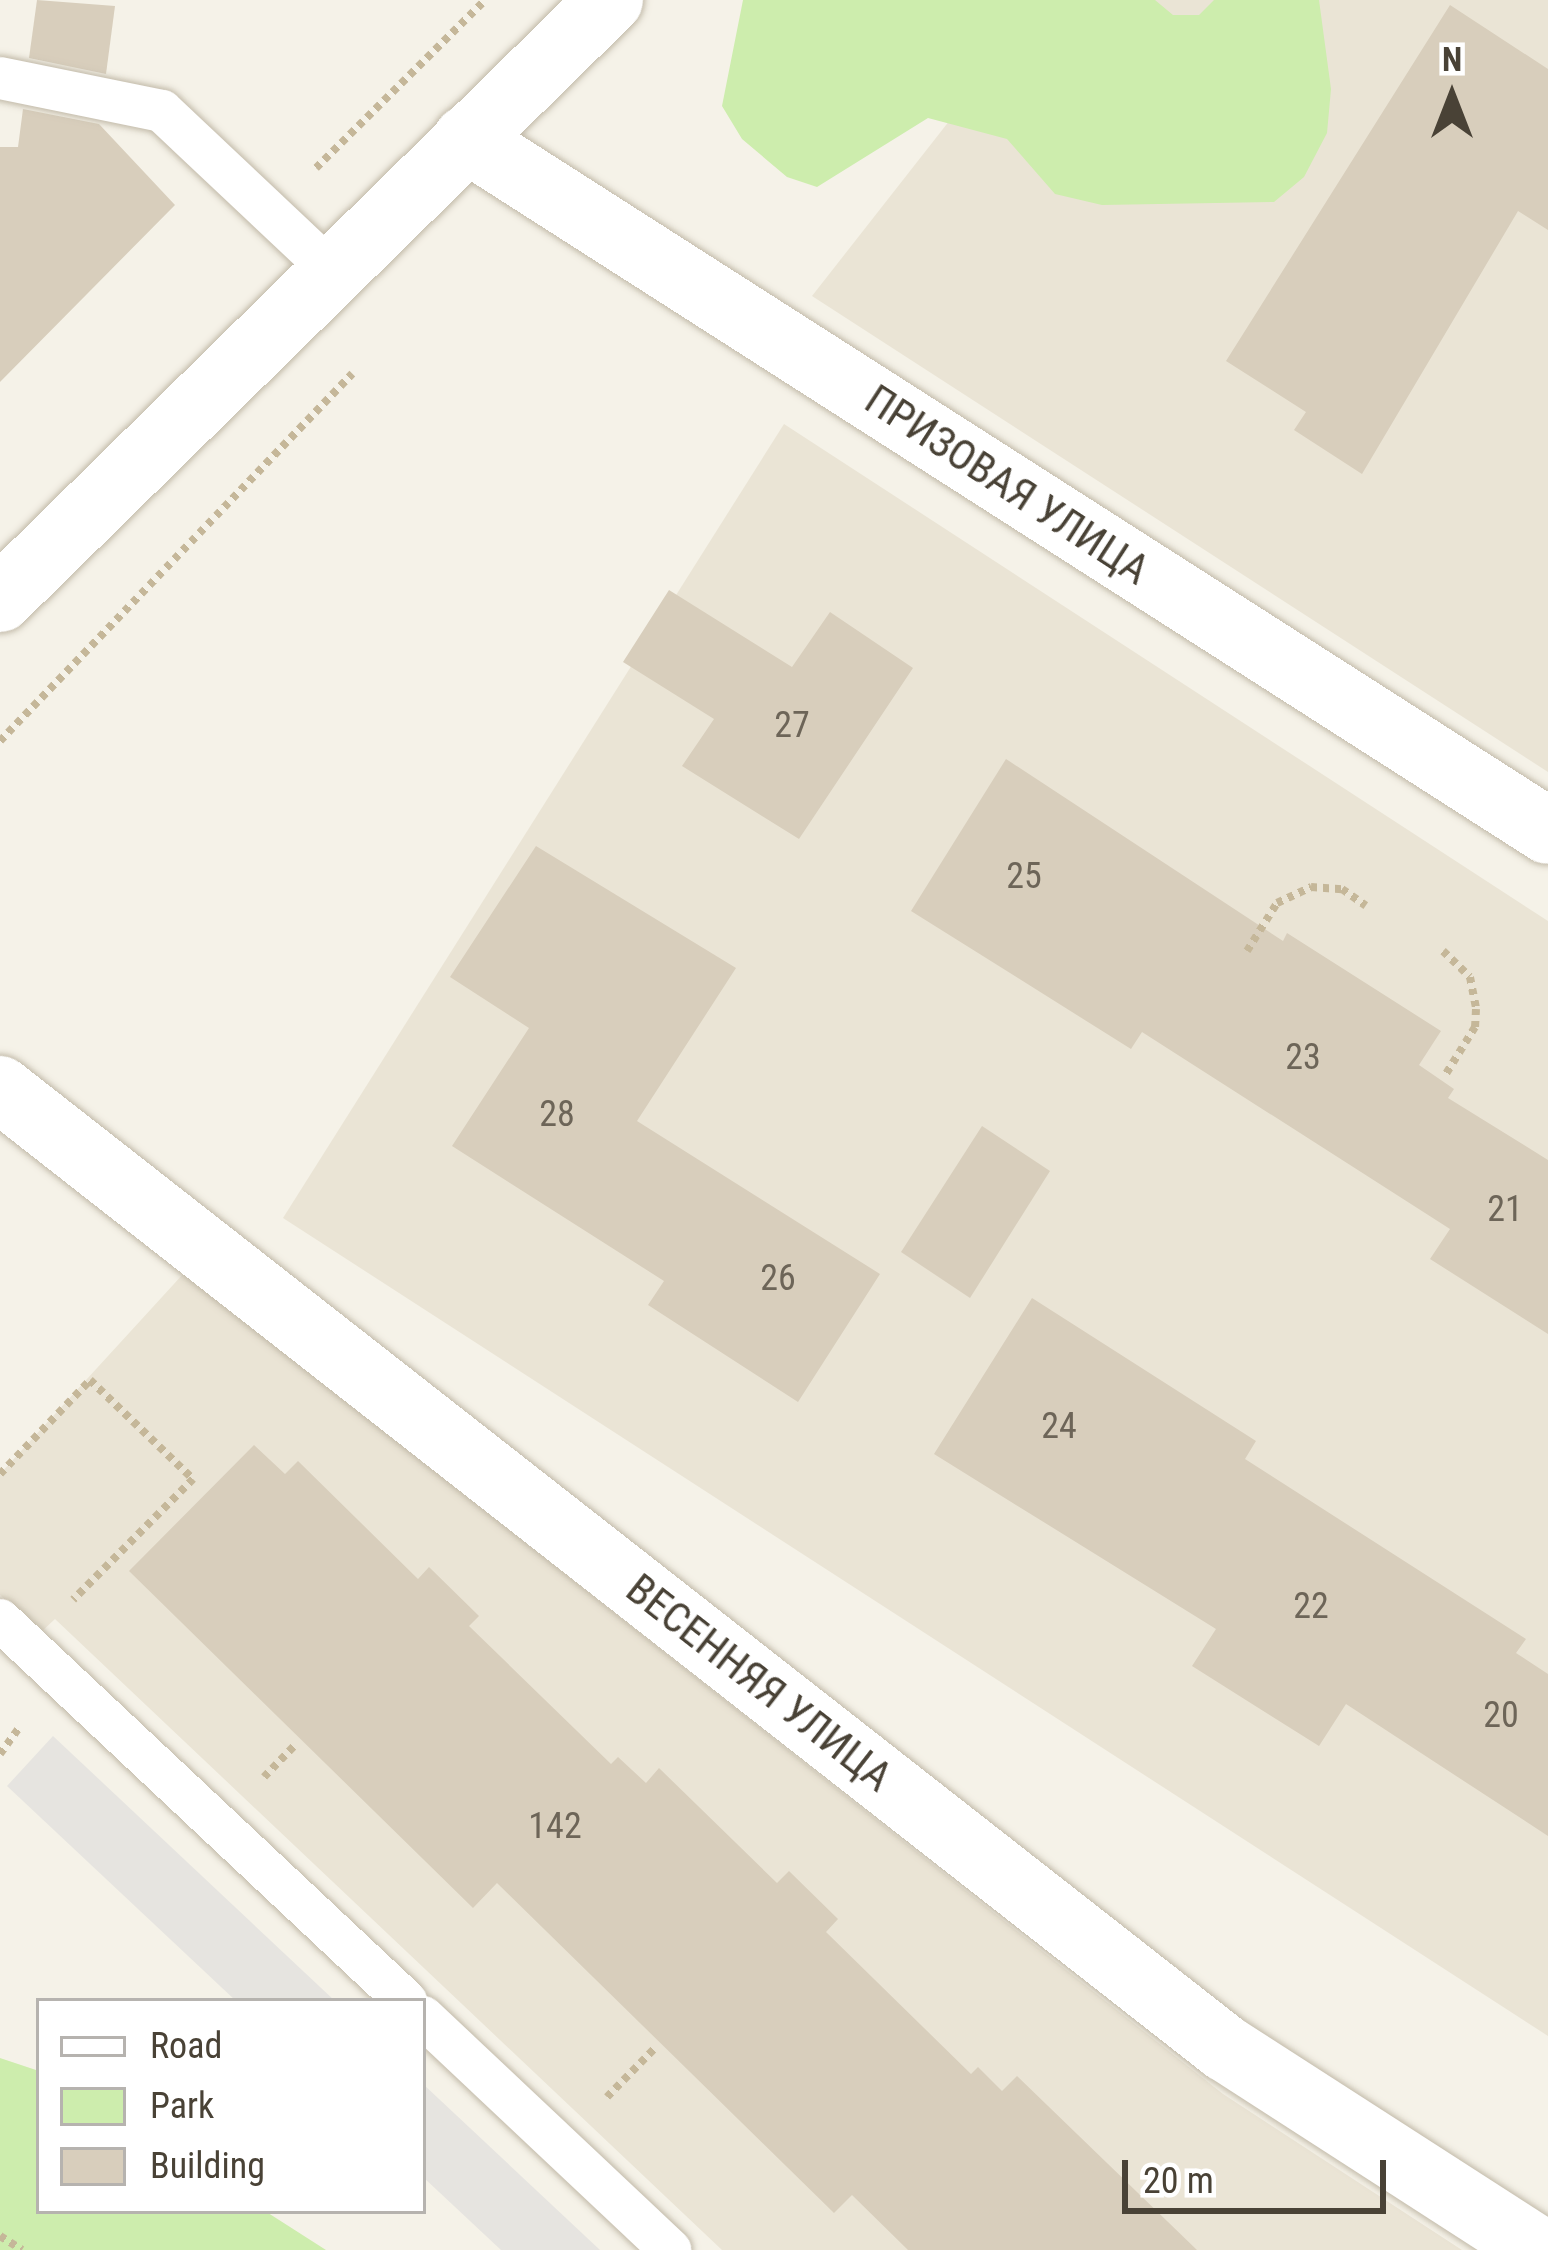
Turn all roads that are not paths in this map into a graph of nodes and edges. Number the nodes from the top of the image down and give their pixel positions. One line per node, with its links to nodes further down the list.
1 (610, 0): 3 (street)
2 (0, 78): 4 (lane)
3 (466, 139): 4 (street); 6 (street, ПРИЗОВАЯ УЛИЦА)
4 (332, 271): 5 (street)
5 (0, 599)
6 (1548, 831)
7 (0, 1088): 12 (street, ВЕСЕННЯЯ УЛИЦА)
8 (0, 1620): 9 (lane)
9 (403, 1998)
10 (426, 2021): 11 (lane)
11 (670, 2250)
12 (1538, 2250)

